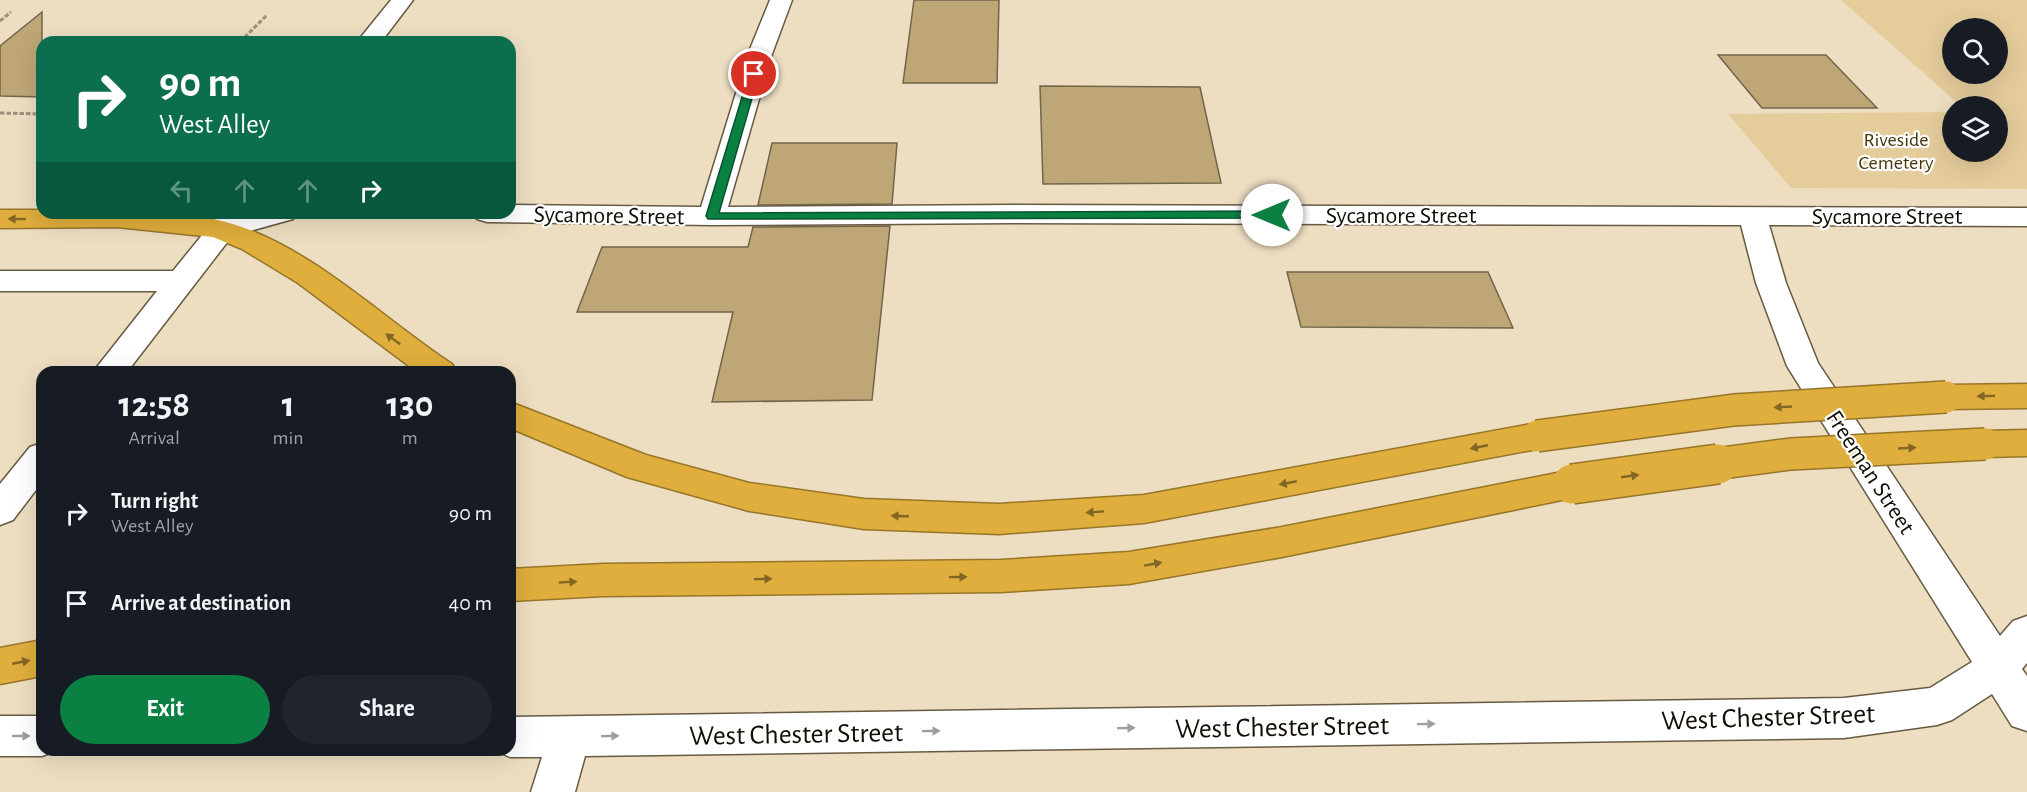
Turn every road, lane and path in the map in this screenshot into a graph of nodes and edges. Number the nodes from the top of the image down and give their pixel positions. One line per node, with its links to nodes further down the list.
1 (402, 0): 7 (street)
2 (781, 0): 12 (street)
3 (11, 12): 5 (path)
4 (267, 15): 6 (path)
5 (0, 21)
6 (246, 36)
7 (374, 36)
8 (0, 113): 9 (path)
9 (36, 114)
10 (516, 213): 12 (street, Sycamore Street)
11 (1752, 215): 12 (street, Sycamore Street); 13 (street, Sycamore Street); 30 (street, Freeman Street)
12 (712, 216)
13 (2027, 217)
14 (0, 219): 16 (highway, one-way to 14)
15 (246, 219): 16 (street)
16 (228, 222): 18 (street); 20 (highway, one-way to 16)
17 (0, 281): 18 (street)
18 (180, 281): 19 (street)
19 (114, 366)
20 (431, 366)
21 (2027, 396): 22 (highway, one-way to 22, bridge)
22 (516, 416)
23 (2027, 443): 26 (highway, one-way to 23, bridge)
24 (36, 464): 25 (street)
25 (0, 510)
26 (516, 585)
27 (2027, 633): 30 (street, West Chester Street)
28 (36, 659): 29 (highway, one-way to 28)
29 (0, 666)
30 (1997, 669): 31 (street, Freeman Street); 35 (street, West Chester Street, one-way to 30)
31 (2027, 712)
32 (0, 736): 33 (street, one-way to 33)
33 (36, 736)
34 (516, 737): 35 (street, West Chester Street)
35 (569, 737): 36 (street)
36 (553, 792)

